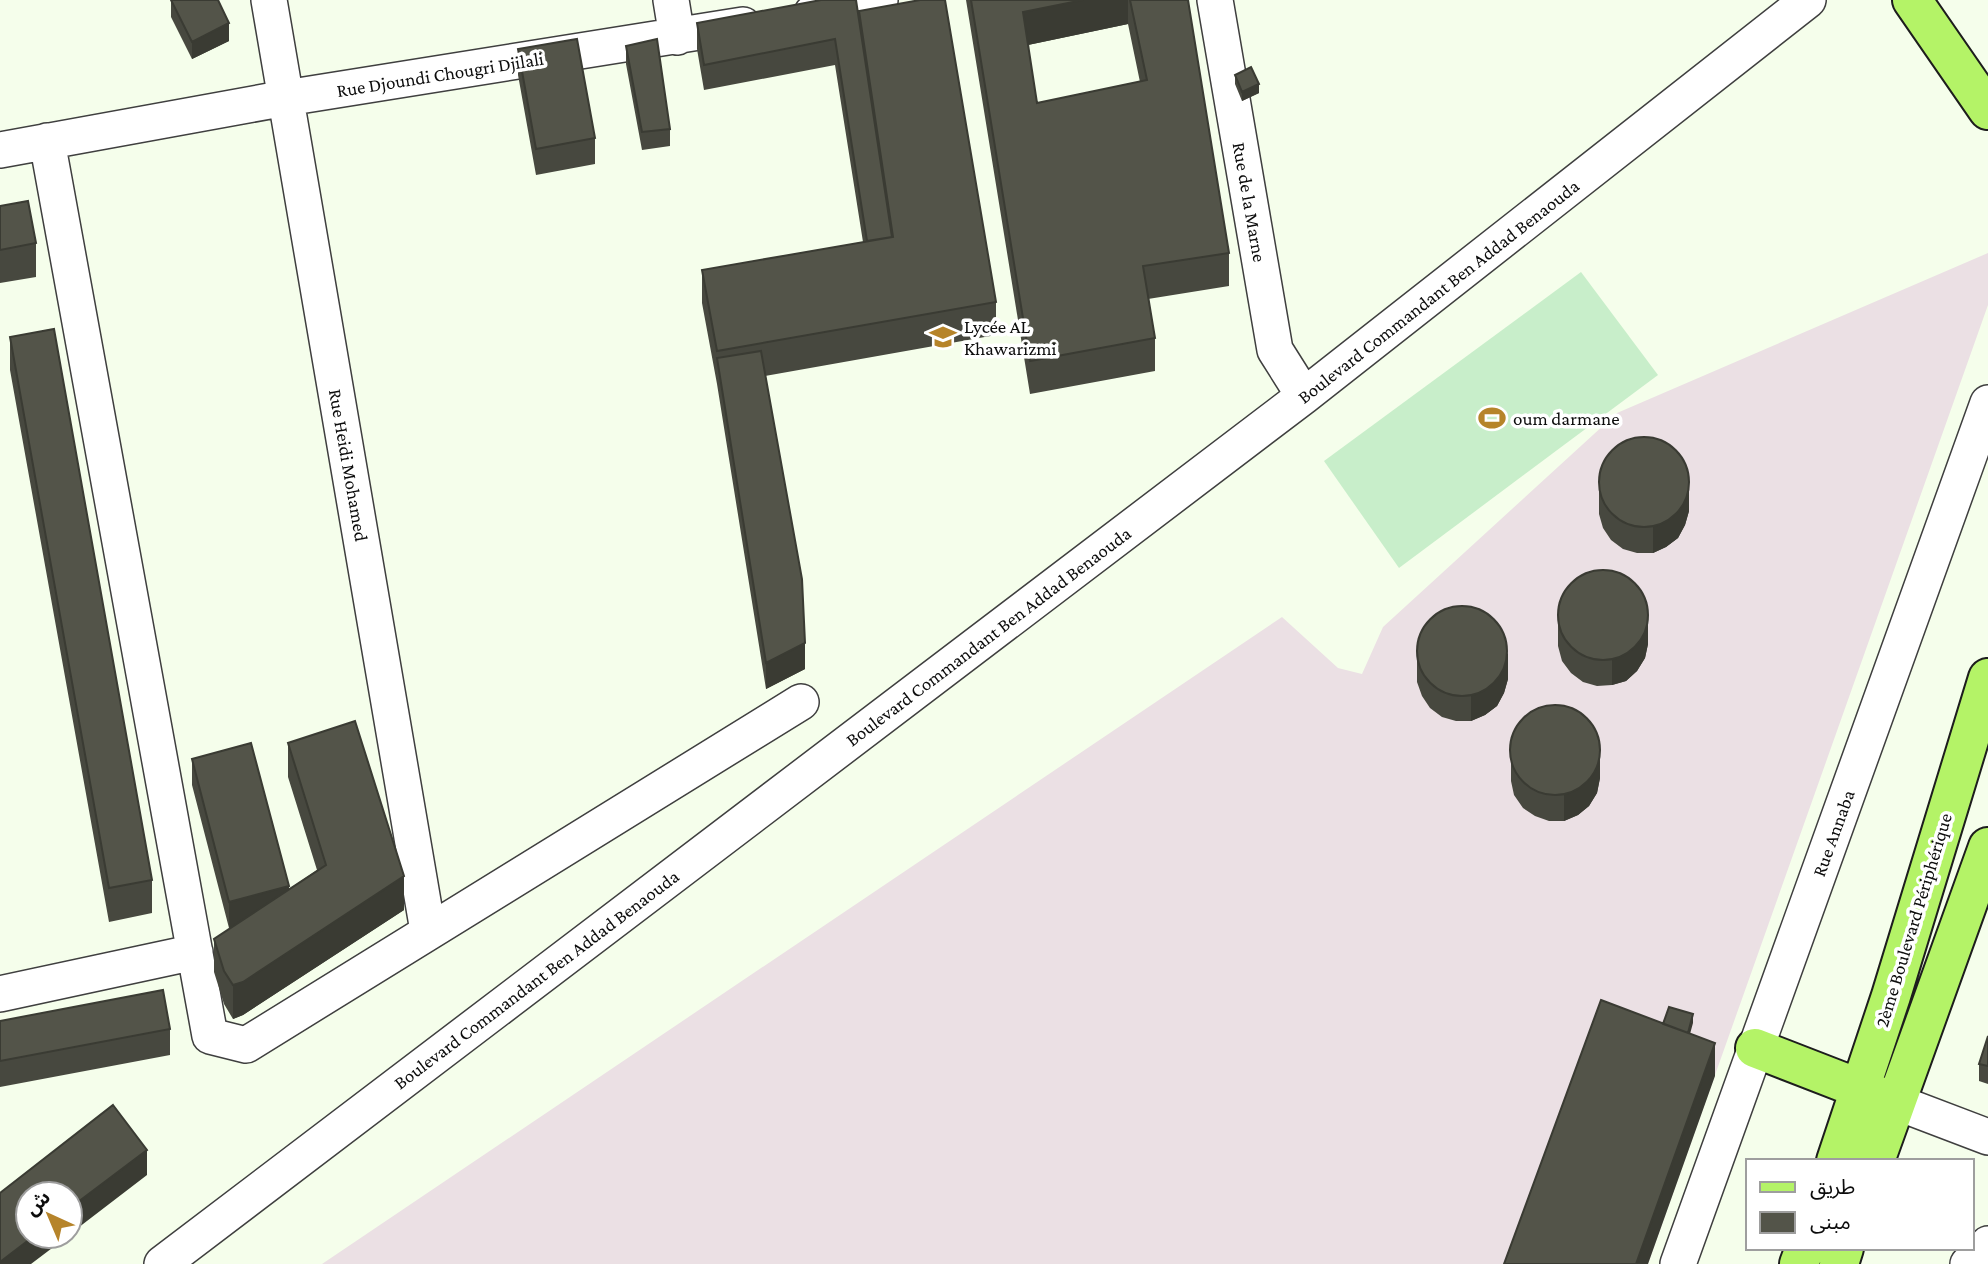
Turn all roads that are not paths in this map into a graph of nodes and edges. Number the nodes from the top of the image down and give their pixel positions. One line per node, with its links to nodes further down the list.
1 (270, 0): 8 (street, Rue Heidi Mohamed)
2 (671, 0): 7 (street)
3 (880, 0): 7 (street, Rue Djoundi Chougri Djilali)
4 (1215, 0): 12 (street, Rue de la Marne)
5 (1808, 0): 12 (street, Boulevard Commandant Ben Addad Benaouda)
6 (1912, 0): 9 (main road)
7 (677, 37): 8 (street, Rue Djoundi Chougri Djilali)
8 (286, 98): 10 (street, Rue Djoundi Chougri Djilali); 17 (street, Rue Heidi Mohamed)
9 (1988, 110)
10 (47, 141): 11 (street, Rue Djoundi Chougri Djilali); 18 (street)
11 (0, 150)
12 (1304, 396): 27 (street, Boulevard Commandant Ben Addad Benaouda)
13 (1988, 403): 20 (street, Rue Annaba)
14 (1988, 678): 21 (main road, 2ème Boulevard Périphérique)
15 (801, 702): 17 (street)
16 (1988, 847): 22 (main road)
17 (428, 931): 18 (street)
18 (195, 952): 19 (street)
19 (0, 994)
20 (1755, 1048): 21 (main road); 28 (street, Rue Annaba)
21 (1861, 1088): 22 (main road); 24 (main road, 2ème Boulevard Périphérique)
22 (1896, 1102): 23 (street); 25 (main road)
23 (1988, 1137)
24 (1837, 1159)
25 (1876, 1159)
26 (1988, 1244): 29 (street)
27 (162, 1264)
28 (1678, 1264)
29 (1968, 1264)

